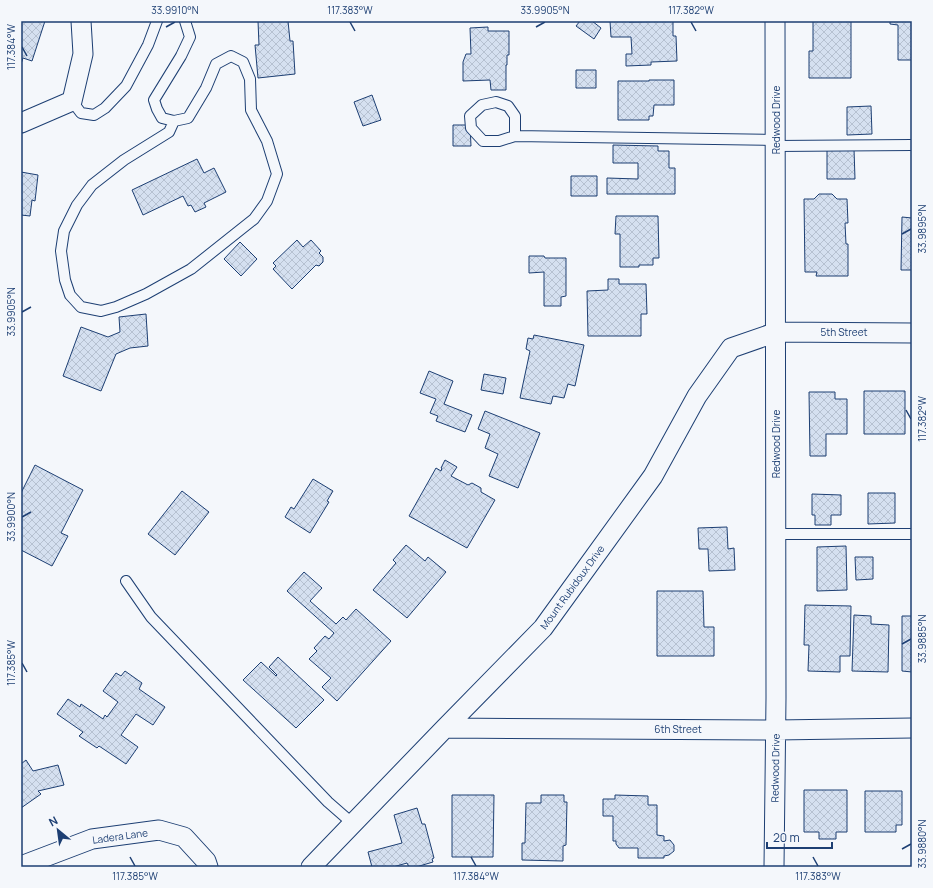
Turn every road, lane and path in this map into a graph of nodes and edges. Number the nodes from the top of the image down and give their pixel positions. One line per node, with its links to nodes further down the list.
1 (81, 21): 5 (street)
2 (157, 21): 5 (lane)
3 (184, 21): 6 (lane)
4 (775, 21): 9 (street, Redwood Drive)
5 (72, 102): 7 (street)
6 (174, 122): 6 (lane)
7 (21, 123)
8 (515, 136): 8 (lane); 9 (lane)
9 (776, 143): 10 (lane); 11 (street, Redwood Drive)
10 (912, 145)
11 (777, 332): 12 (street, 5th Street); 13 (street, Redwood Drive); 16 (street, Mount Rubidoux Drive)
12 (912, 333)
13 (776, 534): 14 (lane); 18 (street, Redwood Drive)
14 (912, 534)
15 (126, 581): 19 (lane)
16 (445, 728): 18 (street, 6th Street); 19 (street, Mount Rubidoux Drive)
17 (912, 728): 18 (street, 6th Street)
18 (776, 730): 23 (street, Redwood Drive)
19 (352, 823): 22 (street, Mount Rubidoux Drive)
20 (21, 866): 21 (street, Ladera Lane)
21 (208, 867)
22 (311, 867)
23 (774, 867)

